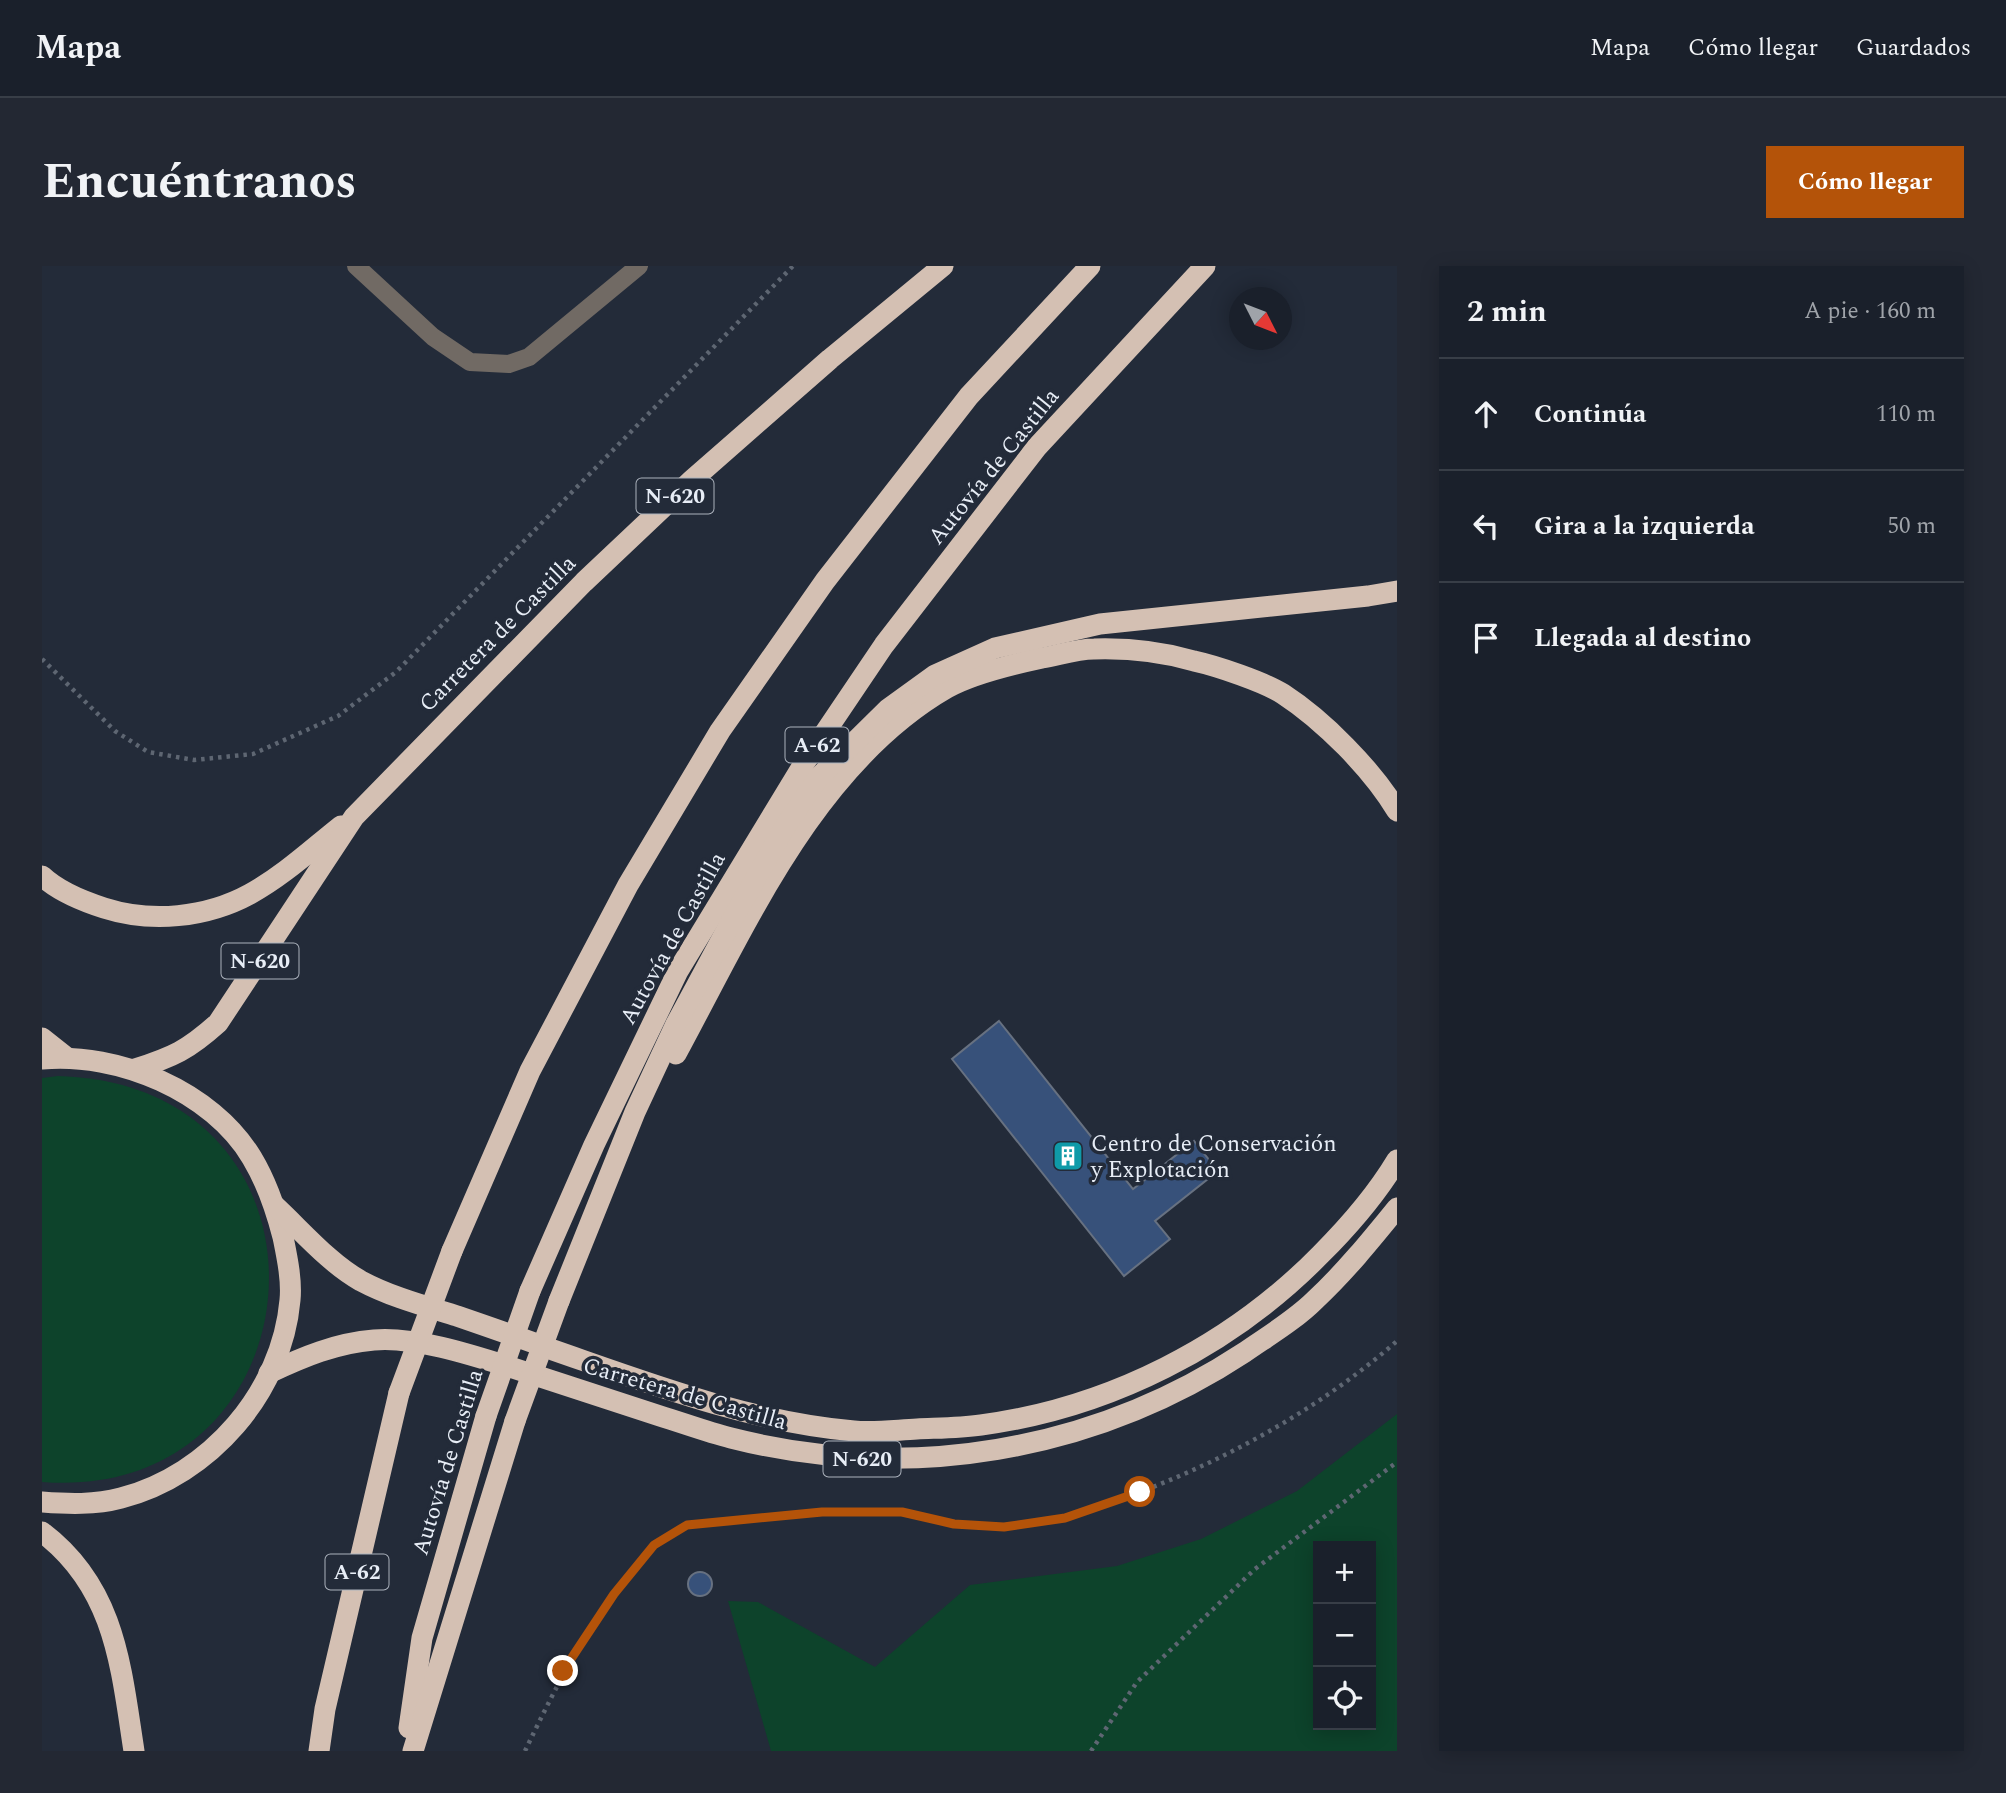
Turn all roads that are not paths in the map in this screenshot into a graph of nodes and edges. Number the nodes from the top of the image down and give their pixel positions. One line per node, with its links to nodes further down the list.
1 (356, 266): 2 (street)
2 (639, 266)
3 (1090, 266): 22 (highway, A-62, bridge)
4 (1205, 266): 23 (highway, Autovía de Castilla / A-62, bridge)
5 (940, 270): 8 (highway, Carretera de Castilla / N-620)
6 (1397, 591): 15 (highway)
7 (1397, 811): 15 (highway)
8 (354, 817): 9 (highway); 13 (highway, Carretera de Castilla / N-620)
9 (42, 876)
10 (42, 1038): 11 (highway)
11 (66, 1057): 12 (highway, N-620); 13 (highway, N-620)
12 (42, 1059)
13 (135, 1069): 16 (highway, N-620)
14 (1397, 1160): 16 (highway)
15 (606, 1181): 24 (highway, bridge)
16 (275, 1206): 18 (highway, N-620)
17 (1397, 1208): 18 (highway, Carretera de Castilla / N-620)
18 (269, 1373): 19 (highway, N-620)
19 (42, 1502)
20 (42, 1532): 21 (highway)
21 (134, 1751)
22 (319, 1751)
23 (405, 1751)
24 (413, 1751)

